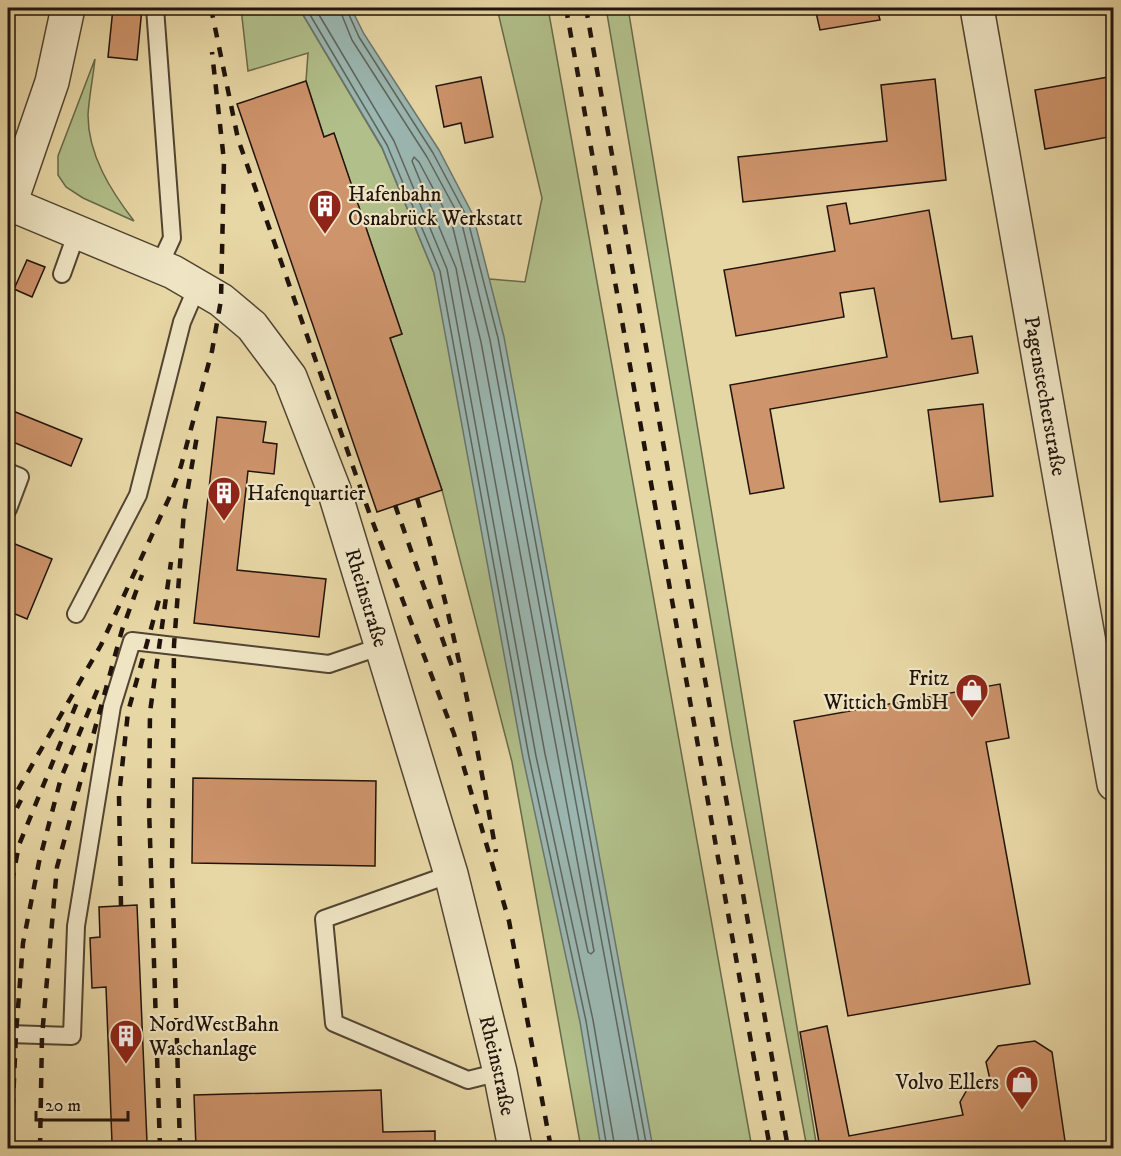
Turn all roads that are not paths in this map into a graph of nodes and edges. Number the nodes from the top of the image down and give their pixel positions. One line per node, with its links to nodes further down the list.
1 (68, 8): 4 (street)
2 (155, 8): 6 (lane)
3 (977, 8): 13 (street, Pagenstecherstraße)
4 (9, 207): 5 (street, Rheinstraße)
5 (77, 232): 6 (street, Rheinstraße); 7 (lane)
6 (159, 266): 8 (street, Rheinstraße)
7 (62, 274)
8 (197, 287): 11 (lane); 12 (street, Rheinstraße)
9 (8, 471): 10 (lane)
10 (8, 509)
11 (76, 614)
12 (382, 645): 14 (street, Rheinstraße); 15 (lane)
13 (1113, 784)
14 (451, 874): 16 (street, Rheinstraße); 16 (lane)
15 (8, 1034)
16 (500, 1072): 17 (street, Rheinstraße)
17 (515, 1149)

